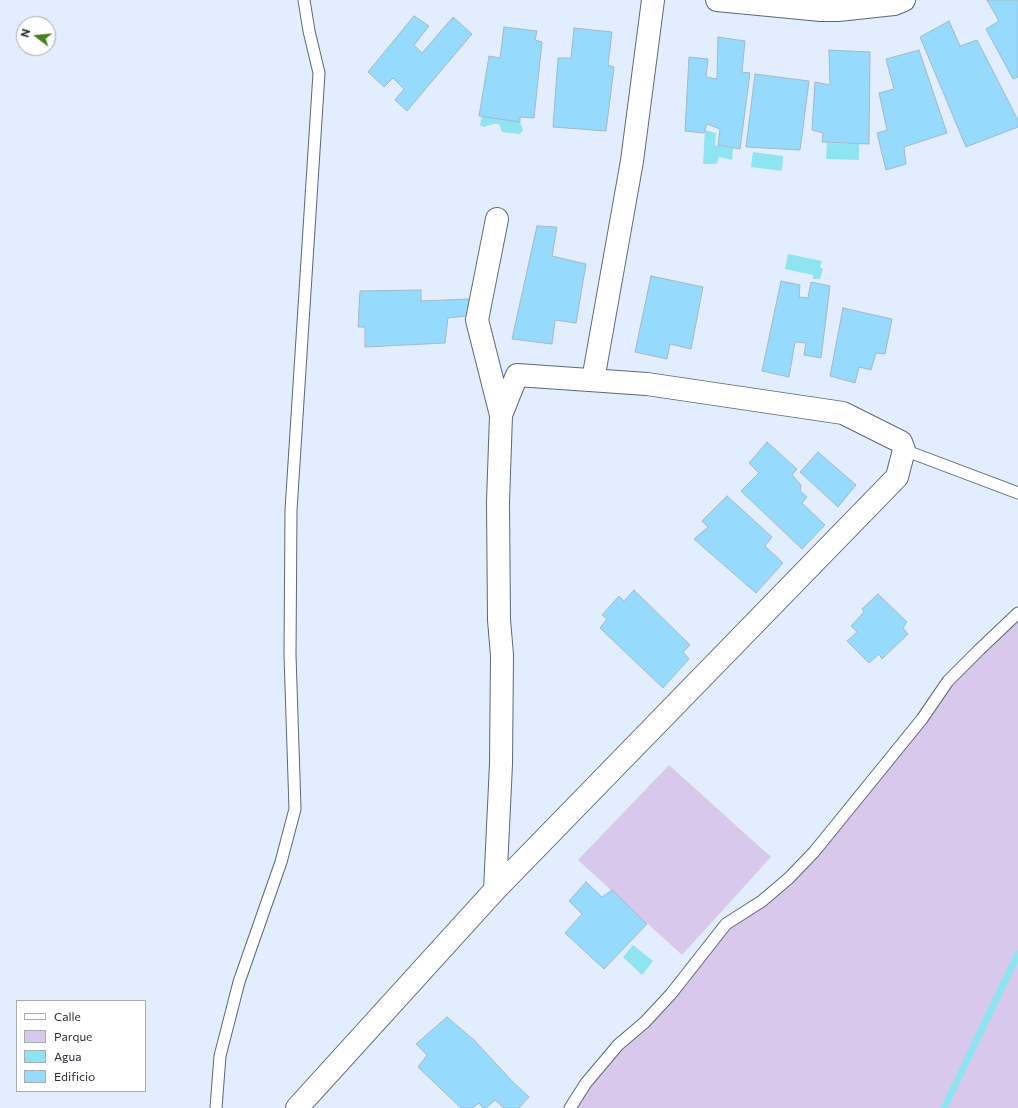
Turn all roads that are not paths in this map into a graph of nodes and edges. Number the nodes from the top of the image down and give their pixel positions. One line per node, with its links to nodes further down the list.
1 (304, 0): 12 (lane)
2 (652, 0): 6 (street)
3 (717, 0): 4 (street)
4 (904, 0)
5 (497, 219): 7 (street)
6 (593, 380): 7 (street); 8 (street)
7 (501, 415): 11 (street)
8 (904, 450): 9 (lane); 11 (street)
9 (1018, 493)
10 (1018, 613): 14 (lane)
11 (495, 890): 13 (street)
12 (216, 1108)
13 (297, 1108)
14 (570, 1108)

